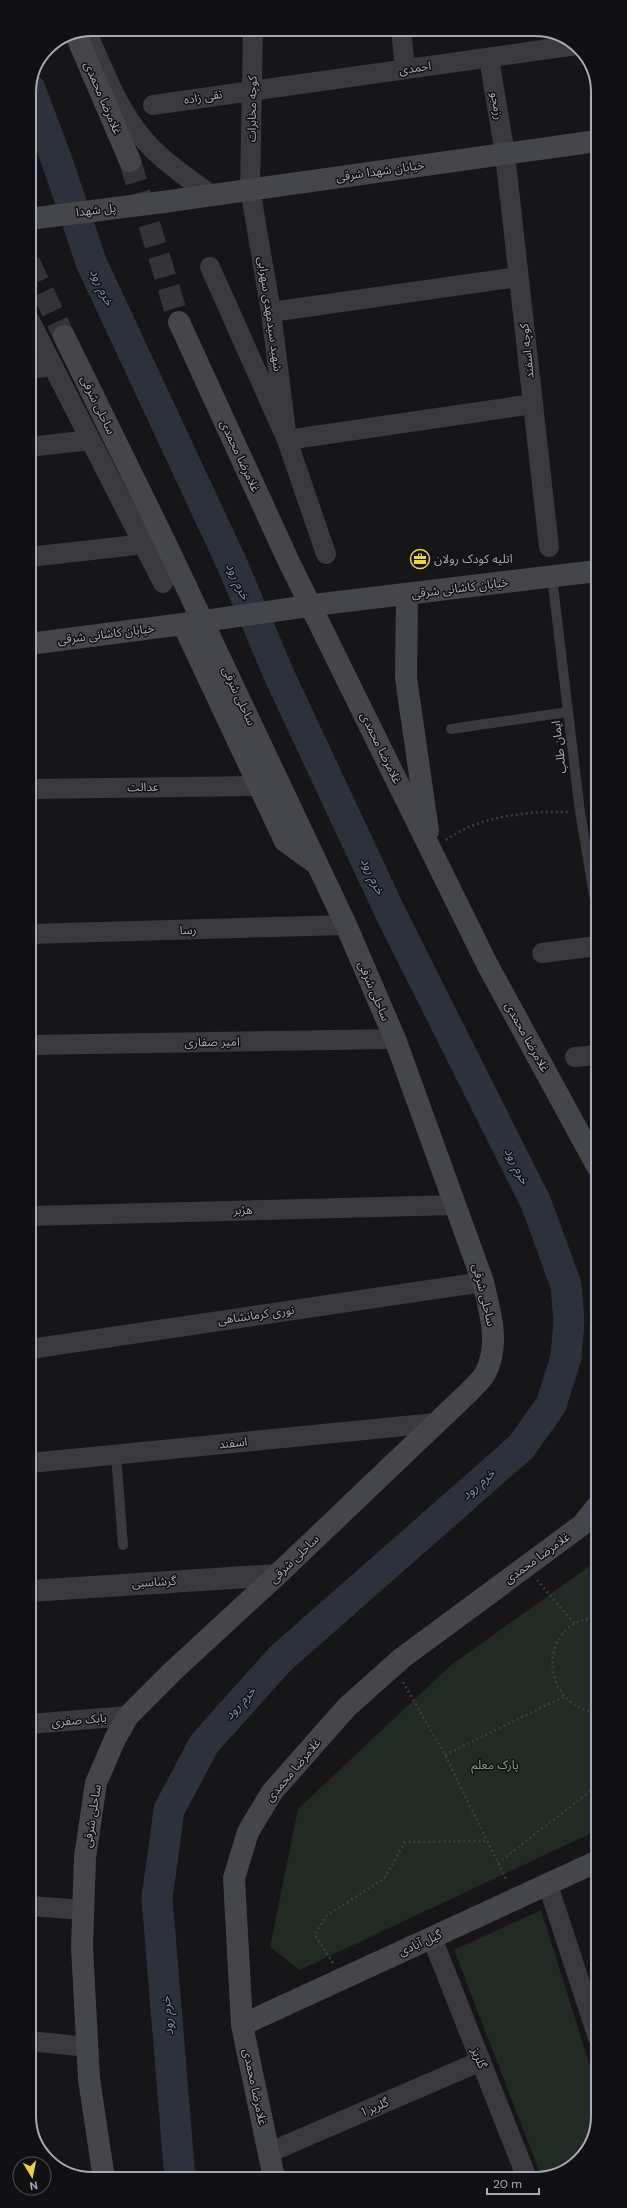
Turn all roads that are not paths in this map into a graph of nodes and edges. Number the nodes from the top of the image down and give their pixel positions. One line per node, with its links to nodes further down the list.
1 (88, 36): 14 (street)
2 (253, 36): 8 (street, کوچه مخابرات)
3 (402, 36): 7 (street)
4 (77, 38): 12 (main road, غلامرضا محمدی)
5 (568, 46): 6 (street, احمدی)
6 (490, 58): 7 (street, احمدی); 11 (street, رزمجو)
7 (405, 69): 8 (street, احمدی)
8 (253, 90): 9 (street, نقی زاده); 13 (street, کوچه مخابرات)
9 (154, 105)
10 (591, 142): 11 (main road, خیابان شهدا شرقی)
11 (504, 154): 13 (main road, خیابان شهدا شرقی); 18 (street, کوچه اسفند)
12 (130, 161)
13 (250, 189): 14 (main road, خیابان شهدا شرقی); 19 (street, شهید سیدمهدی سهرابی)
14 (211, 195): 15 (main road, خیابان شهدا شرقی)
15 (163, 202): 16 (main road, پل شهدا, bridge)
16 (36, 218)
17 (210, 266): 27 (street)
18 (518, 277): 19 (street); 25 (street, کوچه اسفند)
19 (271, 312): 27 (street, شهید سیدمهدی سهرابی)
20 (179, 322): 43 (main road, غلامرضا محمدی)
21 (36, 333): 23 (street)
22 (64, 336): 44 (main road, ساحلی شرقی)
23 (53, 366): 24 (street); 26 (street)
24 (36, 367)
25 (533, 404): 27 (street); 30 (street, کوچه اسفند)
26 (90, 440): 28 (street); 29 (street)
27 (287, 440): 31 (street)
28 (36, 446)
29 (145, 544): 32 (street); 35 (street)
30 (549, 547)
31 (326, 554)
32 (36, 556)
33 (591, 572): 34 (main road, خیابان کاشانی شرقی)
34 (552, 577): 36 (main road, خیابان کاشانی شرقی); 39 (lane, ایمان طلب)
35 (163, 583)
36 (407, 594): 37 (main road, خیابان کاشانی شرقی, bridge); 43 (main road)
37 (183, 624): 38 (main road, خیابان کاشانی شرقی); 41 (main road)
38 (36, 643)
39 (568, 712): 40 (lane); 45 (lane, ایمان طلب)
40 (451, 729)
41 (257, 786): 42 (street, عدالت); 44 (main road)
42 (36, 789)
43 (431, 850): 54 (main road, غلامرضا محمدی)
44 (319, 865): 46 (main road, ساحلی شرقی)
45 (591, 877)
46 (346, 925): 47 (street, رسا); 50 (main road, ساحلی شرقی)
47 (36, 934)
48 (591, 947): 49 (street)
49 (542, 953)
50 (395, 1039): 51 (street, امیر صفاری); 55 (main road, ساحلی شرقی)
51 (36, 1045)
52 (591, 1056): 53 (street)
53 (575, 1057)
54 (591, 1155)
55 (456, 1205): 56 (street, هژبر); 57 (main road, ساحلی شرقی)
56 (36, 1216)
57 (483, 1282): 58 (street, نوری کرمانشاهی); 59 (main road, ساحلی شرقی)
58 (36, 1348)
59 (436, 1423): 60 (street, اسفند); 64 (main road, ساحلی شرقی)
60 (116, 1455): 61 (street, اسفند); 63 (lane)
61 (36, 1462)
62 (591, 1514): 74 (main road, غلامرضا محمدی)
63 (123, 1545)
64 (278, 1576): 65 (street, گرشاسبی); 66 (main road, ساحلی شرقی)
65 (36, 1591)
66 (128, 1716): 67 (street, بابک صفری); 71 (main road, ساحلی شرقی)
67 (36, 1724)
68 (591, 1864): 69 (main road, گیل آبادی)
69 (548, 1885): 72 (main road, گیل آبادی); 73 (street)
70 (36, 1906): 71 (street)
71 (83, 1910): 76 (main road, ساحلی شرقی)
72 (432, 1938): 74 (main road, گیل آبادی); 77 (street, گلریز)
73 (591, 2017)
74 (242, 2024): 78 (main road, غلامرضا محمدی)
75 (36, 2042): 76 (street)
76 (87, 2047): 79 (main road, ساحلی شرقی)
77 (481, 2062): 78 (street, گلریز 1); 81 (street, گلریز)
78 (268, 2153): 80 (main road, غلامرضا محمدی)
79 (103, 2172)
80 (273, 2172)
81 (525, 2172)

